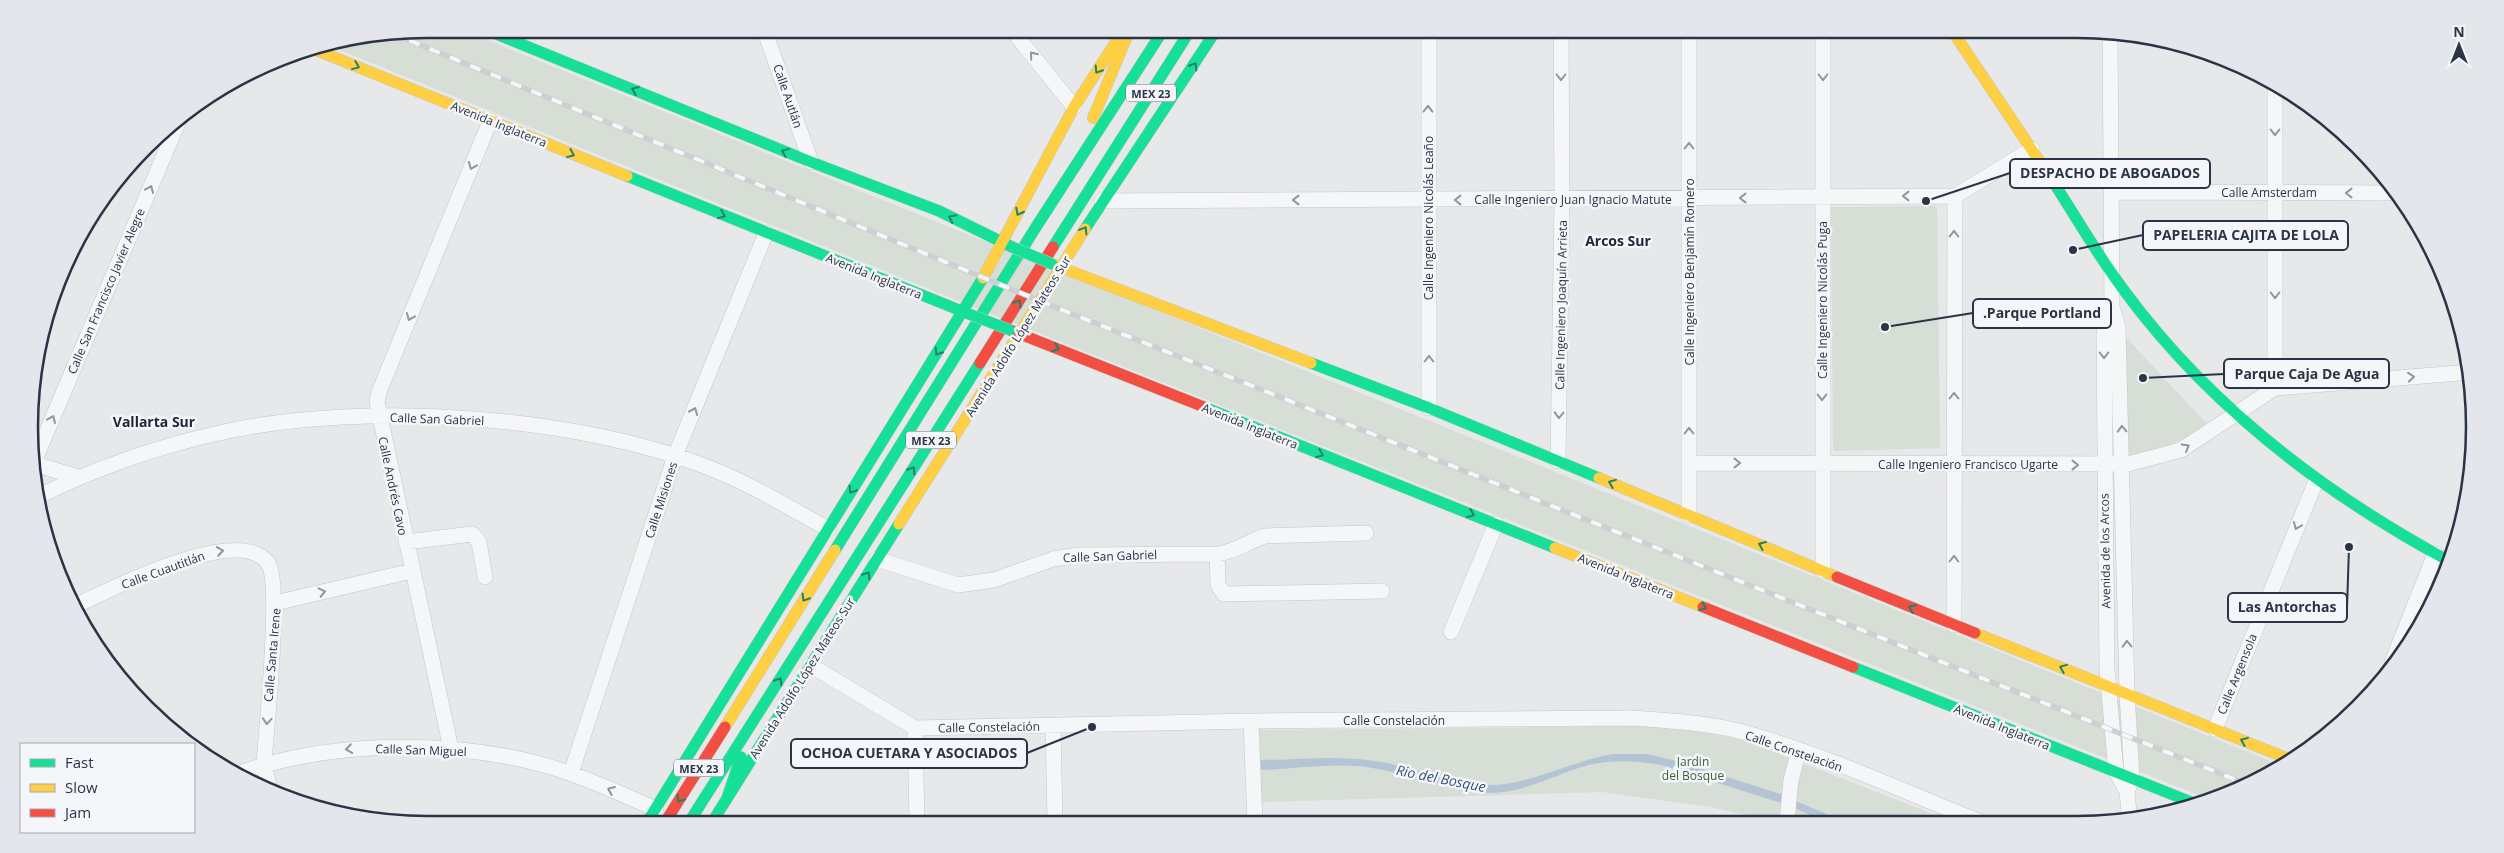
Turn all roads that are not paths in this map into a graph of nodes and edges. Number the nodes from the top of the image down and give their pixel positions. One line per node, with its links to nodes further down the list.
1 (506, 38): 23 (main road, one-way to 1)
2 (767, 38): 23 (street, Calle Autlán)
3 (1018, 38): 18 (street, one-way to 3)
4 (1118, 38): 18 (main road, one-way to 18)
5 (1126, 38): 24 (main road)
6 (1158, 38): 24 (main road, MEX 23)
7 (1186, 38): 22 (main road, Avenida Adolfo López Mateos Sur / MEX 23)
8 (1198, 38): 22 (main road)
9 (1211, 38): 33 (main road, Avenida Adolfo López Mateos Sur, one-way to 9)
10 (1429, 38): 32 (street, Calle Ingeniero Nicolás Leaño, one-way to 10)
11 (1561, 38): 31 (street, Calle Ingeniero Joaquín Arrieta, one-way to 31)
12 (1689, 38): 30 (street, Calle Ingeniero Benjamín Romero, one-way to 12)
13 (1823, 38): 29 (street, Calle Ingeniero Nicolás Puga, one-way to 29)
14 (1957, 38): 21 (main road)
15 (2110, 39): 25 (street, Avenida de los Arcos)
16 (321, 52): 19 (main road, Avenida Inglaterra, one-way to 19)
17 (2275, 92): 26 (street, one-way to 26)
18 (1074, 107): 35 (main road, one-way to 35)
19 (490, 121): 34 (main road, Avenida Inglaterra, one-way to 34); 45 (street, Calle Andrés Cavo, one-way to 45)
20 (175, 130): 46 (street, Calle San Francisco Javier Alegre, one-way to 20)
21 (2032, 150): 28 (street); 37 (main road)
22 (1110, 158): 81 (main road, Avenida Adolfo López Mateos Sur / MEX 23, one-way to 22)
23 (811, 162): 35 (main road, one-way to 23)
24 (1072, 171): 79 (main road, MEX 23, one-way to 79)
25 (2111, 192): 26 (street, Calle Amsterdam); 37 (street, Avenida de los Arcos)
26 (2275, 192): 27 (street, Calle Amsterdam, one-way to 26); 42 (street, one-way to 42)
27 (2388, 193)
28 (1955, 196): 29 (street, Calle Ingeniero Juan Ignacio Matute, one-way to 29); 51 (street, one-way to 28)
29 (1822, 197): 30 (street, Calle Ingeniero Juan Ignacio Matute, one-way to 30); 50 (street, Calle Ingeniero Nicolás Puga, one-way to 50)
30 (1689, 198): 31 (street, Calle Ingeniero Juan Ignacio Matute); 49 (street, Calle Ingeniero Benjamín Romero, one-way to 30)
31 (1562, 199): 32 (street, Calle Ingeniero Juan Ignacio Matute, one-way to 32); 48 (street, Calle Ingeniero Joaquín Arrieta, one-way to 48)
32 (1427, 200): 33 (street, Calle Ingeniero Juan Ignacio Matute, one-way to 33); 43 (street, Calle Ingeniero Nicolás Leaño, one-way to 32)
33 (1102, 201): 36 (main road, Avenida Adolfo López Mateos Sur, one-way to 33)
34 (766, 233): 39 (main road, Avenida Inglaterra); 47 (street, Calle Misiones, one-way to 34)
35 (1008, 245): 36 (main road, bridge); 39 (main road)
36 (1057, 266): 40 (main road, Avenida Adolfo López Mateos Sur); 43 (main road)
37 (2111, 272): 38 (street, Avenida de los Arcos); 44 (main road)
38 (2112, 307): 53 (street, Avenida de los Arcos, one-way to 53); 54 (street, Avenida de los Arcos, one-way to 38)
39 (966, 313): 40 (main road, Avenida Inglaterra, bridge); 60 (main road, one-way to 60)
40 (1014, 332): 59 (main road, Avenida Inglaterra, one-way to 59); 66 (main road, Avenida Adolfo López Mateos Sur)
41 (2462, 373): 42 (street, one-way to 41)
42 (2275, 388): 44 (street, Calle Ingeniero Francisco Ugarte)
43 (1429, 408): 48 (main road)
44 (2235, 414): 54 (street, Calle Ingeniero Francisco Ugarte, one-way to 44); 56 (main road)
45 (378, 418): 47 (street, Calle San Gabriel); 55 (street, Calle San Gabriel); 62 (street, Calle Andrés Cavo)
46 (38, 449)
47 (675, 456): 60 (street, Calle San Gabriel); 91 (street, Calle Misiones)
48 (1558, 461): 58 (main road, one-way to 48)
49 (1689, 463): 50 (street, Calle Ingeniero Francisco Ugarte, one-way to 50); 58 (street, Calle Ingeniero Benjamín Romero)
50 (1823, 463): 51 (street, Calle Ingeniero Francisco Ugarte); 68 (street, Calle Ingeniero Nicolás Puga)
51 (1954, 464): 53 (street, Calle Ingeniero Francisco Ugarte, one-way to 53); 73 (street, one-way to 51)
52 (40, 465): 55 (street)
53 (2104, 465): 54 (street, Calle Ingeniero Francisco Ugarte); 77 (street, Avenida de los Arcos)
54 (2123, 465): 78 (street, Avenida de los Arcos, one-way to 54)
55 (78, 477): 57 (street, Calle San Gabriel)
56 (2316, 481): 64 (main road); 84 (street, Calle Argensola, one-way to 84)
57 (44, 494)
58 (1688, 514): 68 (main road, one-way to 58)
59 (1496, 524): 74 (street); 90 (main road, Avenida Inglaterra, one-way to 90)
60 (828, 529): 92 (main road)
61 (1366, 532): 63 (street)
62 (406, 542): 67 (street, Calle Andrés Cavo); 69 (street)
63 (1224, 553): 66 (street, Calle San Gabriel); 70 (street)
64 (2434, 554): 65 (main road); 75 (street)
65 (2443, 558)
66 (877, 559): 76 (main road, Avenida Adolfo López Mateos Sur, one-way to 66)
67 (412, 571): 72 (street, Calle Santa Irene, one-way to 67); 85 (street, Calle Andrés Cavo)
68 (1823, 571): 73 (main road, one-way to 68)
69 (484, 577)
70 (1382, 591)
71 (80, 603): 72 (street, Calle Cuautitlán, one-way to 72)
72 (275, 603): 88 (street, Calle Santa Irene, one-way to 88)
73 (1954, 625): 77 (main road, one-way to 73)
74 (1451, 632)
75 (2398, 647)
76 (810, 665): 83 (street); 95 (main road, Avenida Adolfo López Mateos Sur)
77 (2108, 686): 78 (main road); 90 (street, Avenida de los Arcos)
78 (2127, 693): 84 (main road); 94 (street, Avenida de los Arcos)
79 (733, 713): 92 (main road); 100 (main road, MEX 23, one-way to 100)
80 (1251, 721): 82 (street, Calle Constelación); 86 (street, Calle Constelación); 105 (street)
81 (753, 723): 95 (main road); 101 (main road, Avenida Adolfo López Mateos Sur / MEX 23)
82 (1053, 726): 83 (street, Calle Constelación); 104 (street)
83 (915, 728): 103 (street)
84 (2215, 729): 87 (main road, one-way to 84)
85 (451, 749): 88 (street, Calle San Miguel, one-way to 88); 91 (street, Calle San Miguel)
86 (1799, 750): 106 (street); 107 (street, Calle Constelación)
87 (2283, 757)
88 (264, 764): 89 (street, Calle San Miguel); 93 (street, Calle Santa Irene)
89 (246, 771)
90 (2116, 772): 94 (street, Avenida de los Arcos)
91 (571, 773): 97 (street, Calle San Miguel, one-way to 91)
92 (675, 777): 97 (main road)
93 (268, 781)
94 (2129, 785): 96 (main road); 98 (street, Avenida de los Arcos)
95 (727, 798): 102 (main road, Avenida Adolfo López Mateos Sur)
96 (2184, 800)
97 (656, 809): 99 (main road)
98 (2130, 812)
99 (651, 816)
100 (669, 816)
101 (693, 816)
102 (716, 816)
103 (916, 816)
104 (1055, 816)
105 (1255, 816)
106 (1788, 816)
107 (1962, 816)

